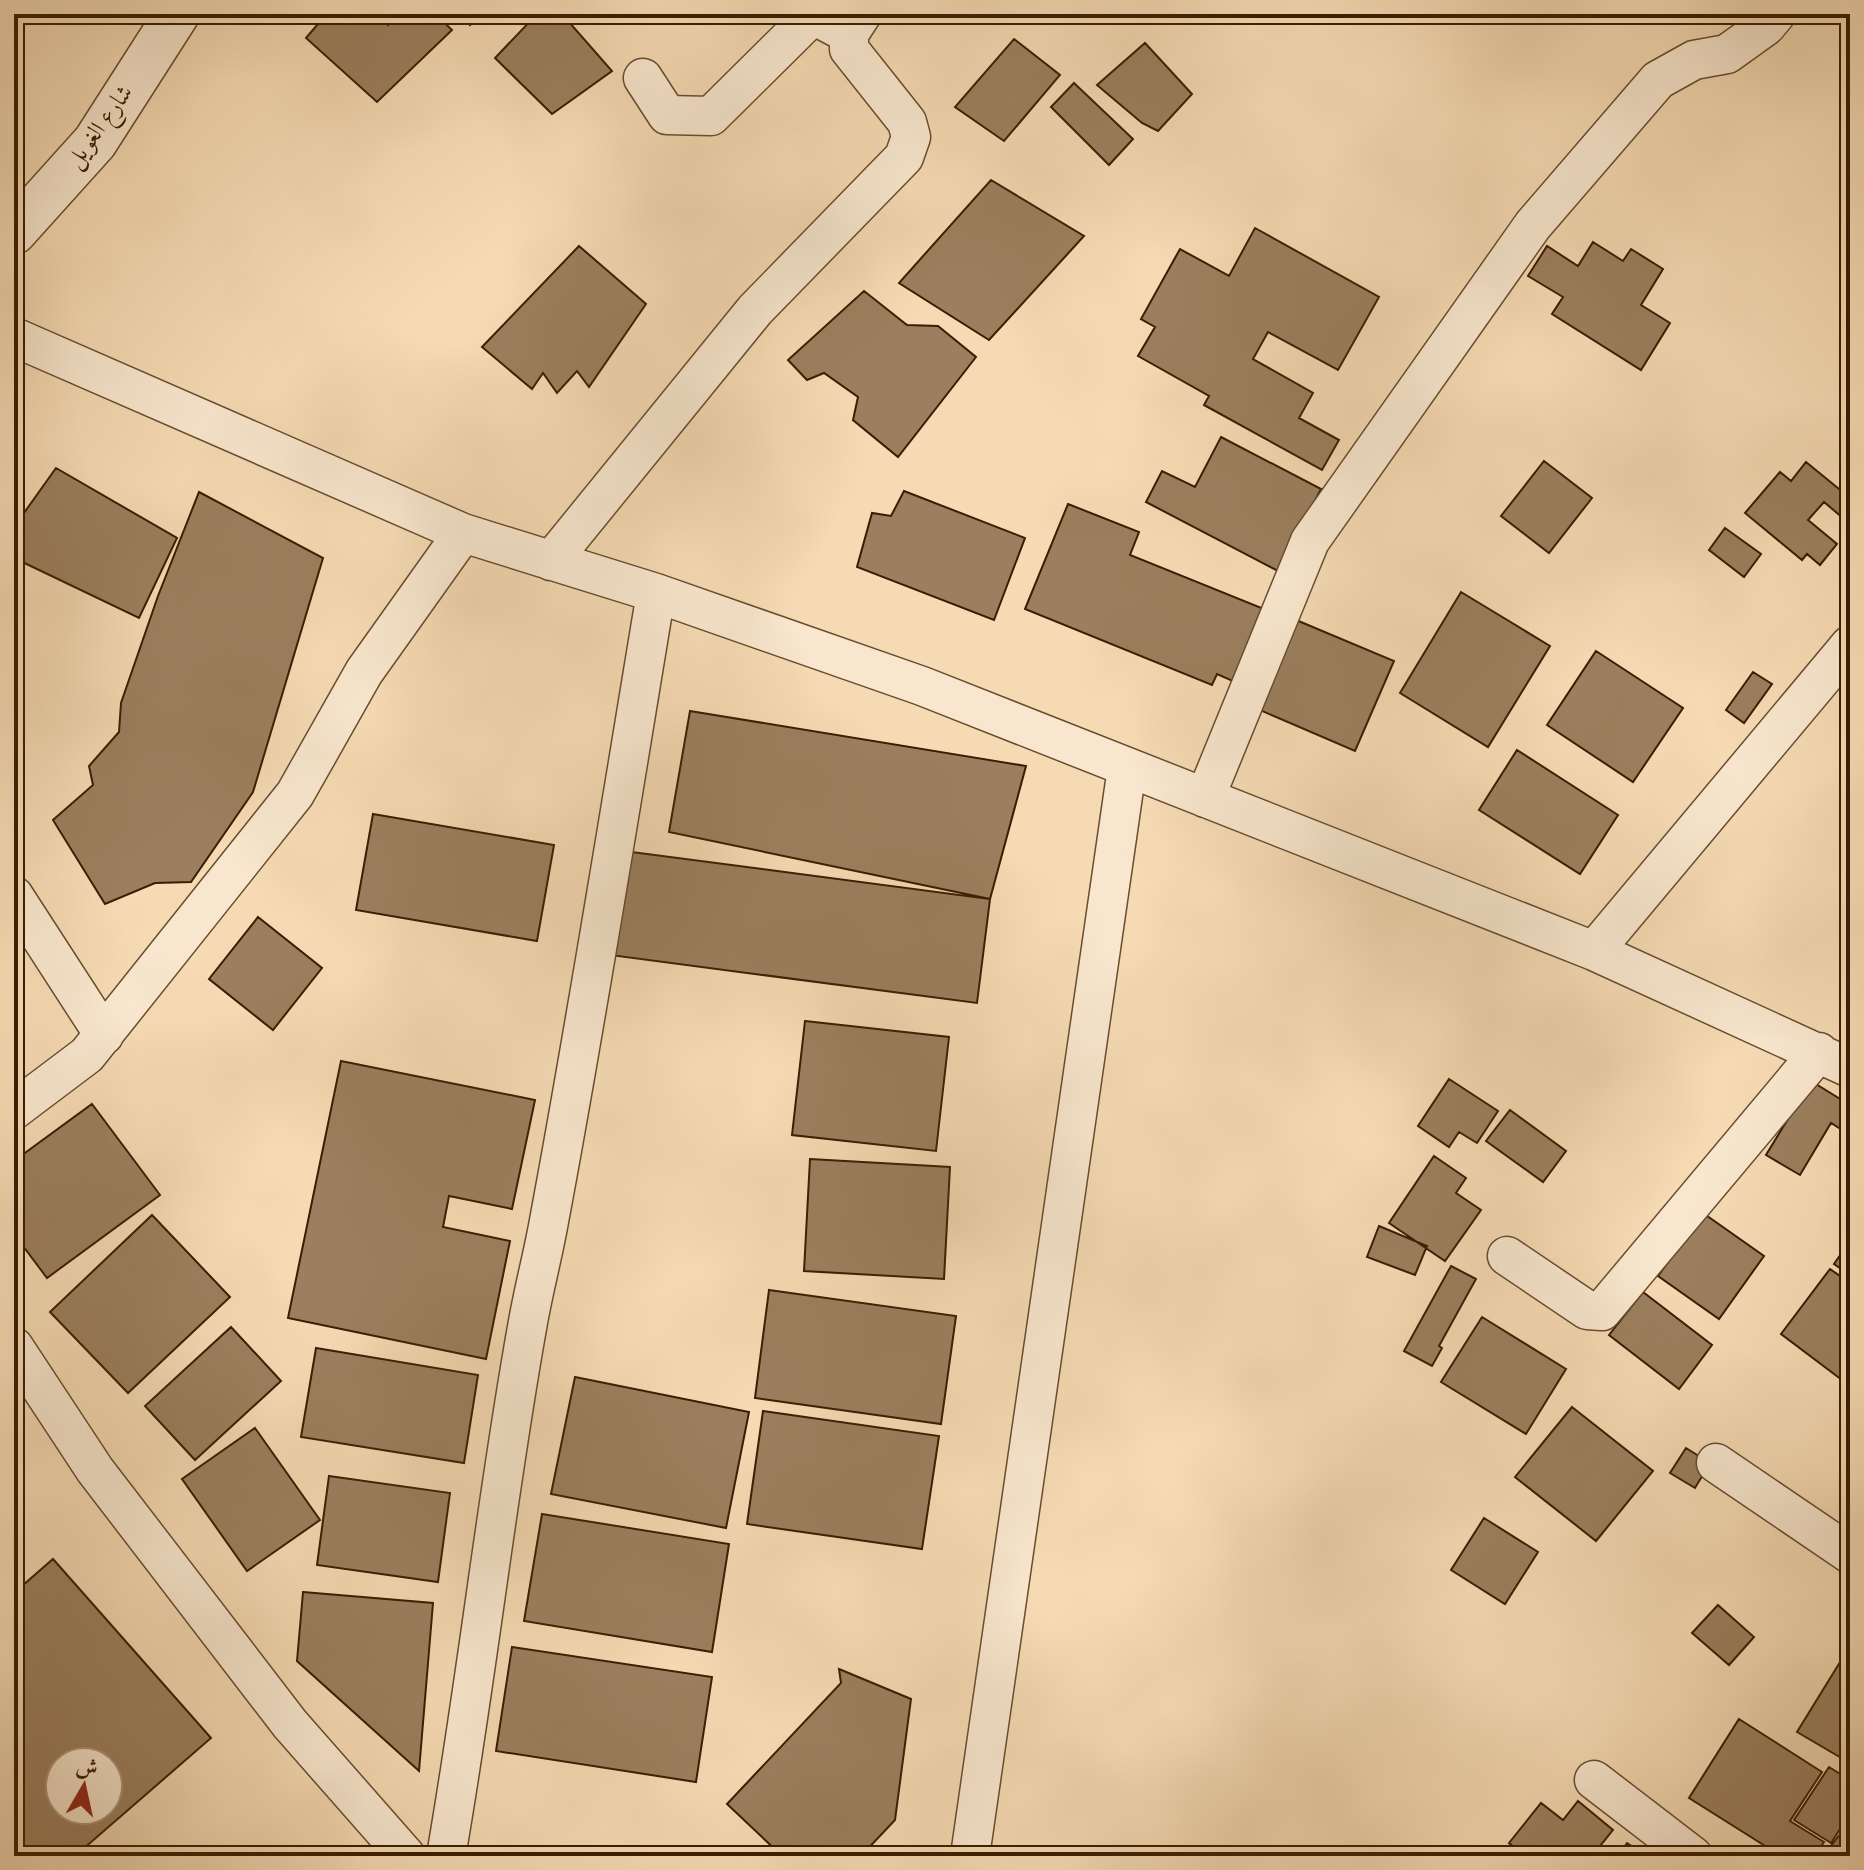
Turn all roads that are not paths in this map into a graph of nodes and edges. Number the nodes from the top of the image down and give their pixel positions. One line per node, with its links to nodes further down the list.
1 (177, 14): 5 (street, شارع الغويل)
2 (1776, 14): 12 (street)
3 (856, 24): 4 (street); 8 (street)
4 (643, 78)
5 (14, 232)
6 (14, 337): 7 (street)
7 (463, 533): 8 (street); 15 (street)
8 (551, 561): 9 (street)
9 (656, 593): 11 (street); 24 (street)
10 (1850, 645): 14 (street)
11 (1127, 768): 12 (street); 25 (street)
12 (1205, 798): 14 (street)
13 (14, 896): 15 (street)
14 (1594, 951): 16 (street)
15 (104, 1035): 17 (street)
16 (1834, 1060): 18 (street)
17 (14, 1110)
18 (1507, 1256)
19 (14, 1347): 23 (street)
20 (1716, 1463): 21 (street)
21 (1850, 1554)
22 (1594, 1780): 26 (street)
23 (406, 1856)
24 (446, 1856)
25 (970, 1856)
26 (1693, 1856)

